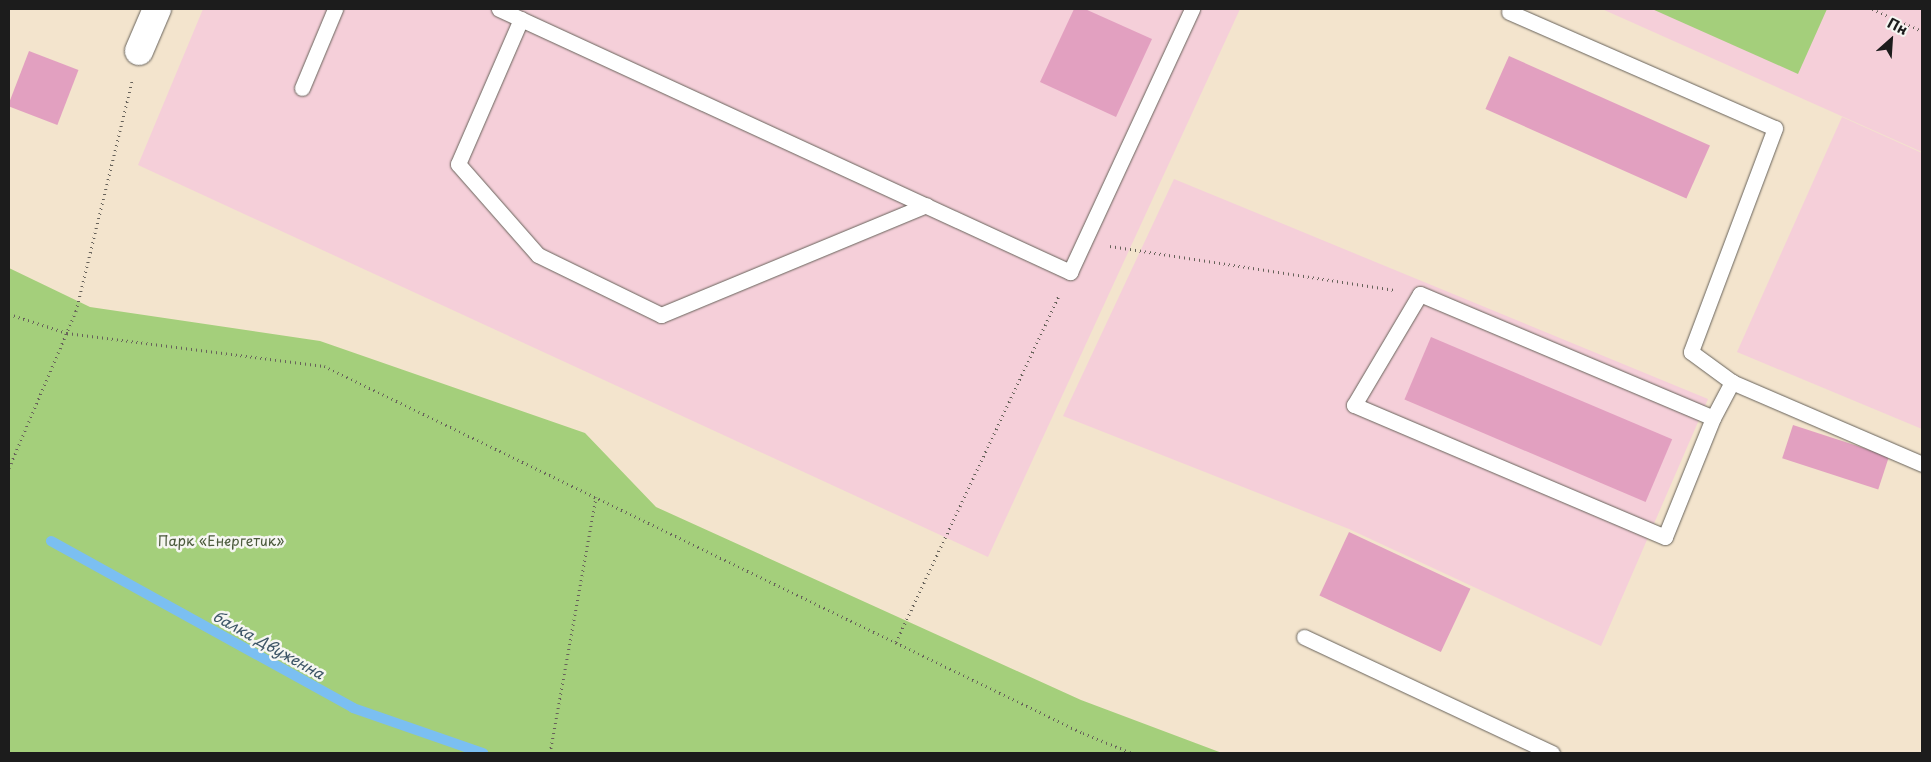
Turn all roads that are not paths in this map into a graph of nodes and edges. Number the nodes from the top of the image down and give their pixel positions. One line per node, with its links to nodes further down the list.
1 (157, 9): 7 (street)
2 (335, 9): 8 (lane)
3 (499, 9): 6 (lane)
4 (1192, 9): 9 (lane)
5 (1509, 12): 10 (lane)
6 (520, 18): 9 (lane); 9 (lane)
7 (139, 51)
8 (302, 88)
9 (926, 205)
10 (1732, 382): 11 (lane); 12 (lane)
11 (1713, 418): 11 (lane)
12 (1922, 464)
13 (1304, 637): 14 (lane)
14 (1552, 753)

